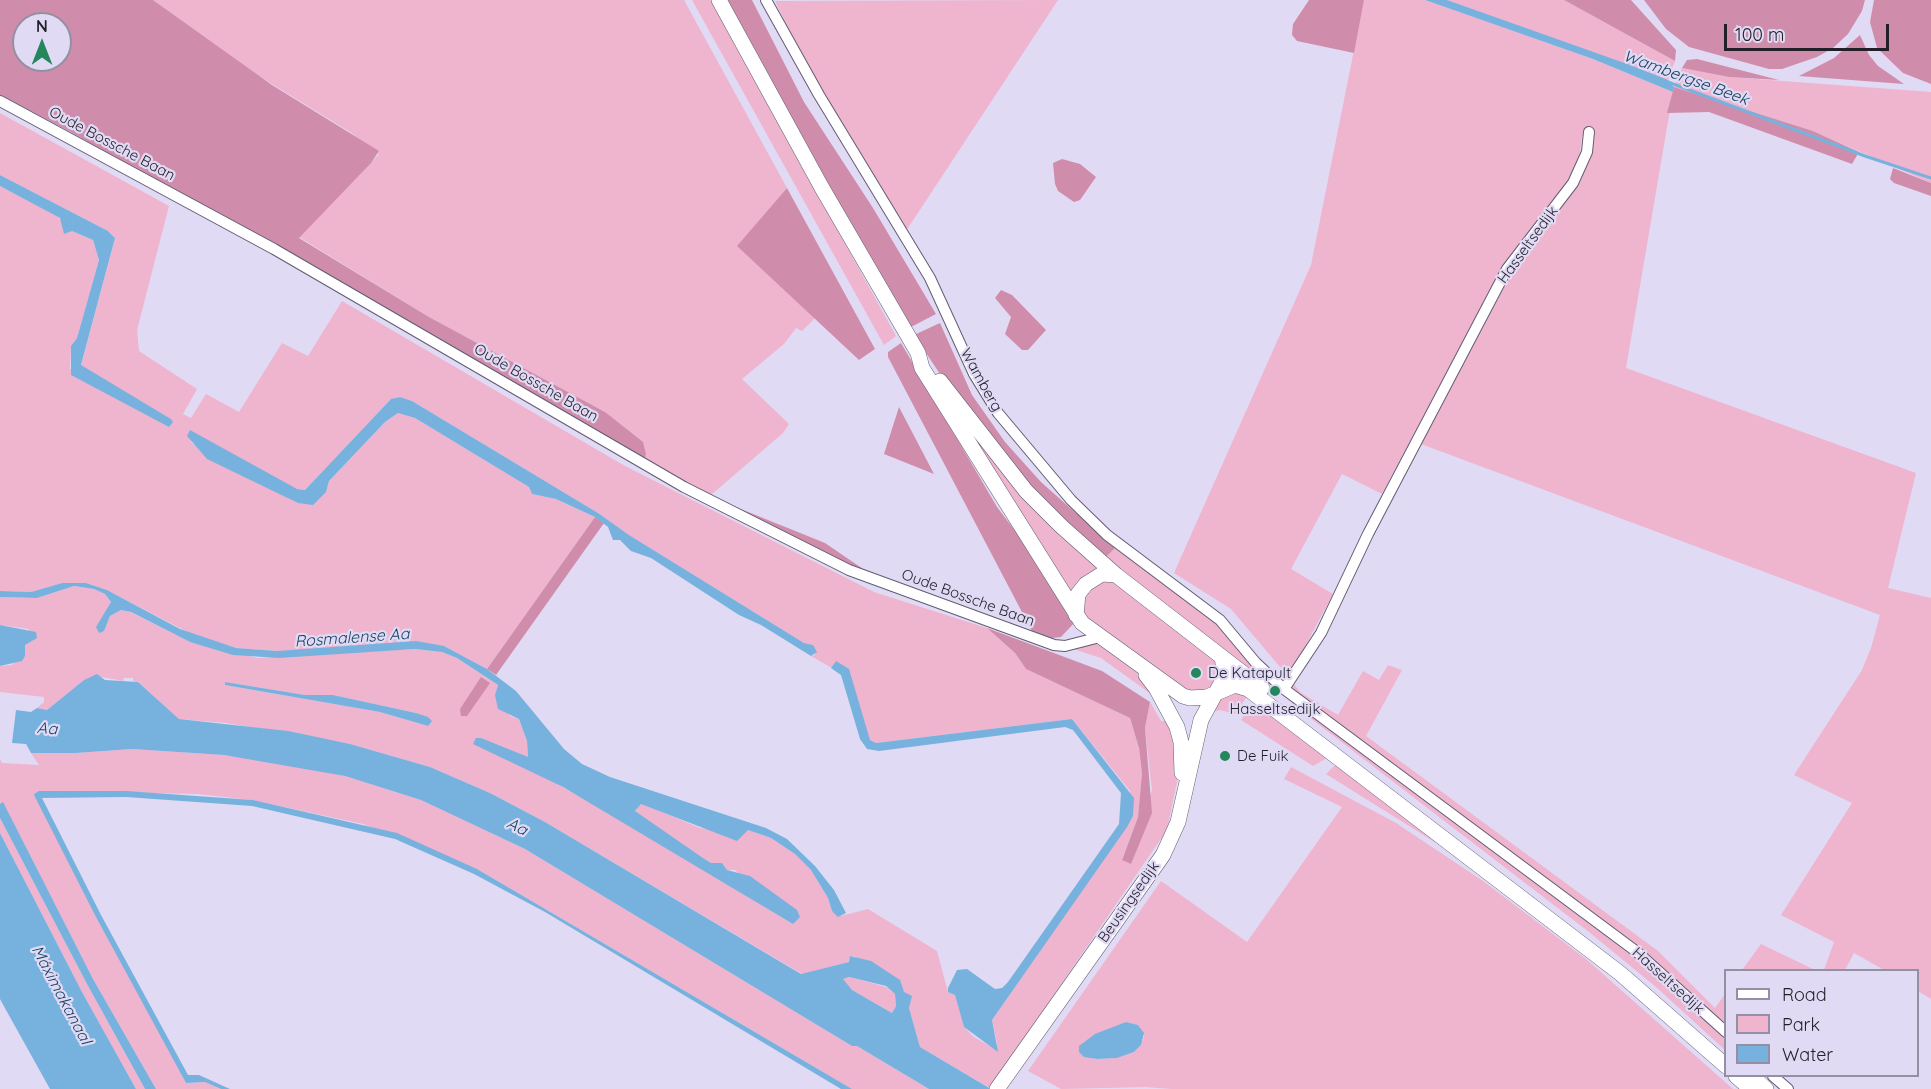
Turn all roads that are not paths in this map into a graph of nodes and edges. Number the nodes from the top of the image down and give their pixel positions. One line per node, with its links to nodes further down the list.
1 (719, 0): 5 (main road, Wamberg)
2 (766, 0): 12 (street, Wamberg)
3 (0, 101): 9 (street, Oude Bossche Baan)
4 (1589, 132): 12 (street, Hasseltsedijk)
5 (918, 353): 6 (main road, Wamberg); 7 (main road, Wamberg)
6 (1116, 575): 7 (main road); 10 (main road, Wamberg)
7 (1078, 619): 8 (main road, Wamberg); 9 (street)
8 (1100, 637): 9 (street, Oude Bossche Baan); 11 (main road, Wamberg)
9 (1076, 642)
10 (1222, 657): 13 (main road, Beusingsedijk); 15 (main road, Hasseltsedijk)
11 (1136, 663): 13 (main road, Wamberg); 16 (main road, Wamberg)
12 (1284, 689): 15 (street, Hasseltsedijk)
13 (1215, 694): 14 (main road, Wamberg); 16 (main road, Beusingsedijk)
14 (1256, 695): 15 (main road, Hasseltsedijk)
15 (1348, 750): 17 (street, Hasseltsedijk); 18 (main road, Hasseltsedijk); 19 (main road, Hasseltsedijk)
16 (1182, 800): 23 (main road, Beusingsedijk)
17 (1724, 1031)
18 (1724, 1051)
19 (1724, 1065)
20 (1737, 1077): 24 (main road)
21 (1753, 1077): 25 (main road)
22 (1774, 1077): 26 (street)
23 (1000, 1084)
24 (1751, 1089)
25 (1766, 1089)
26 (1788, 1089)

